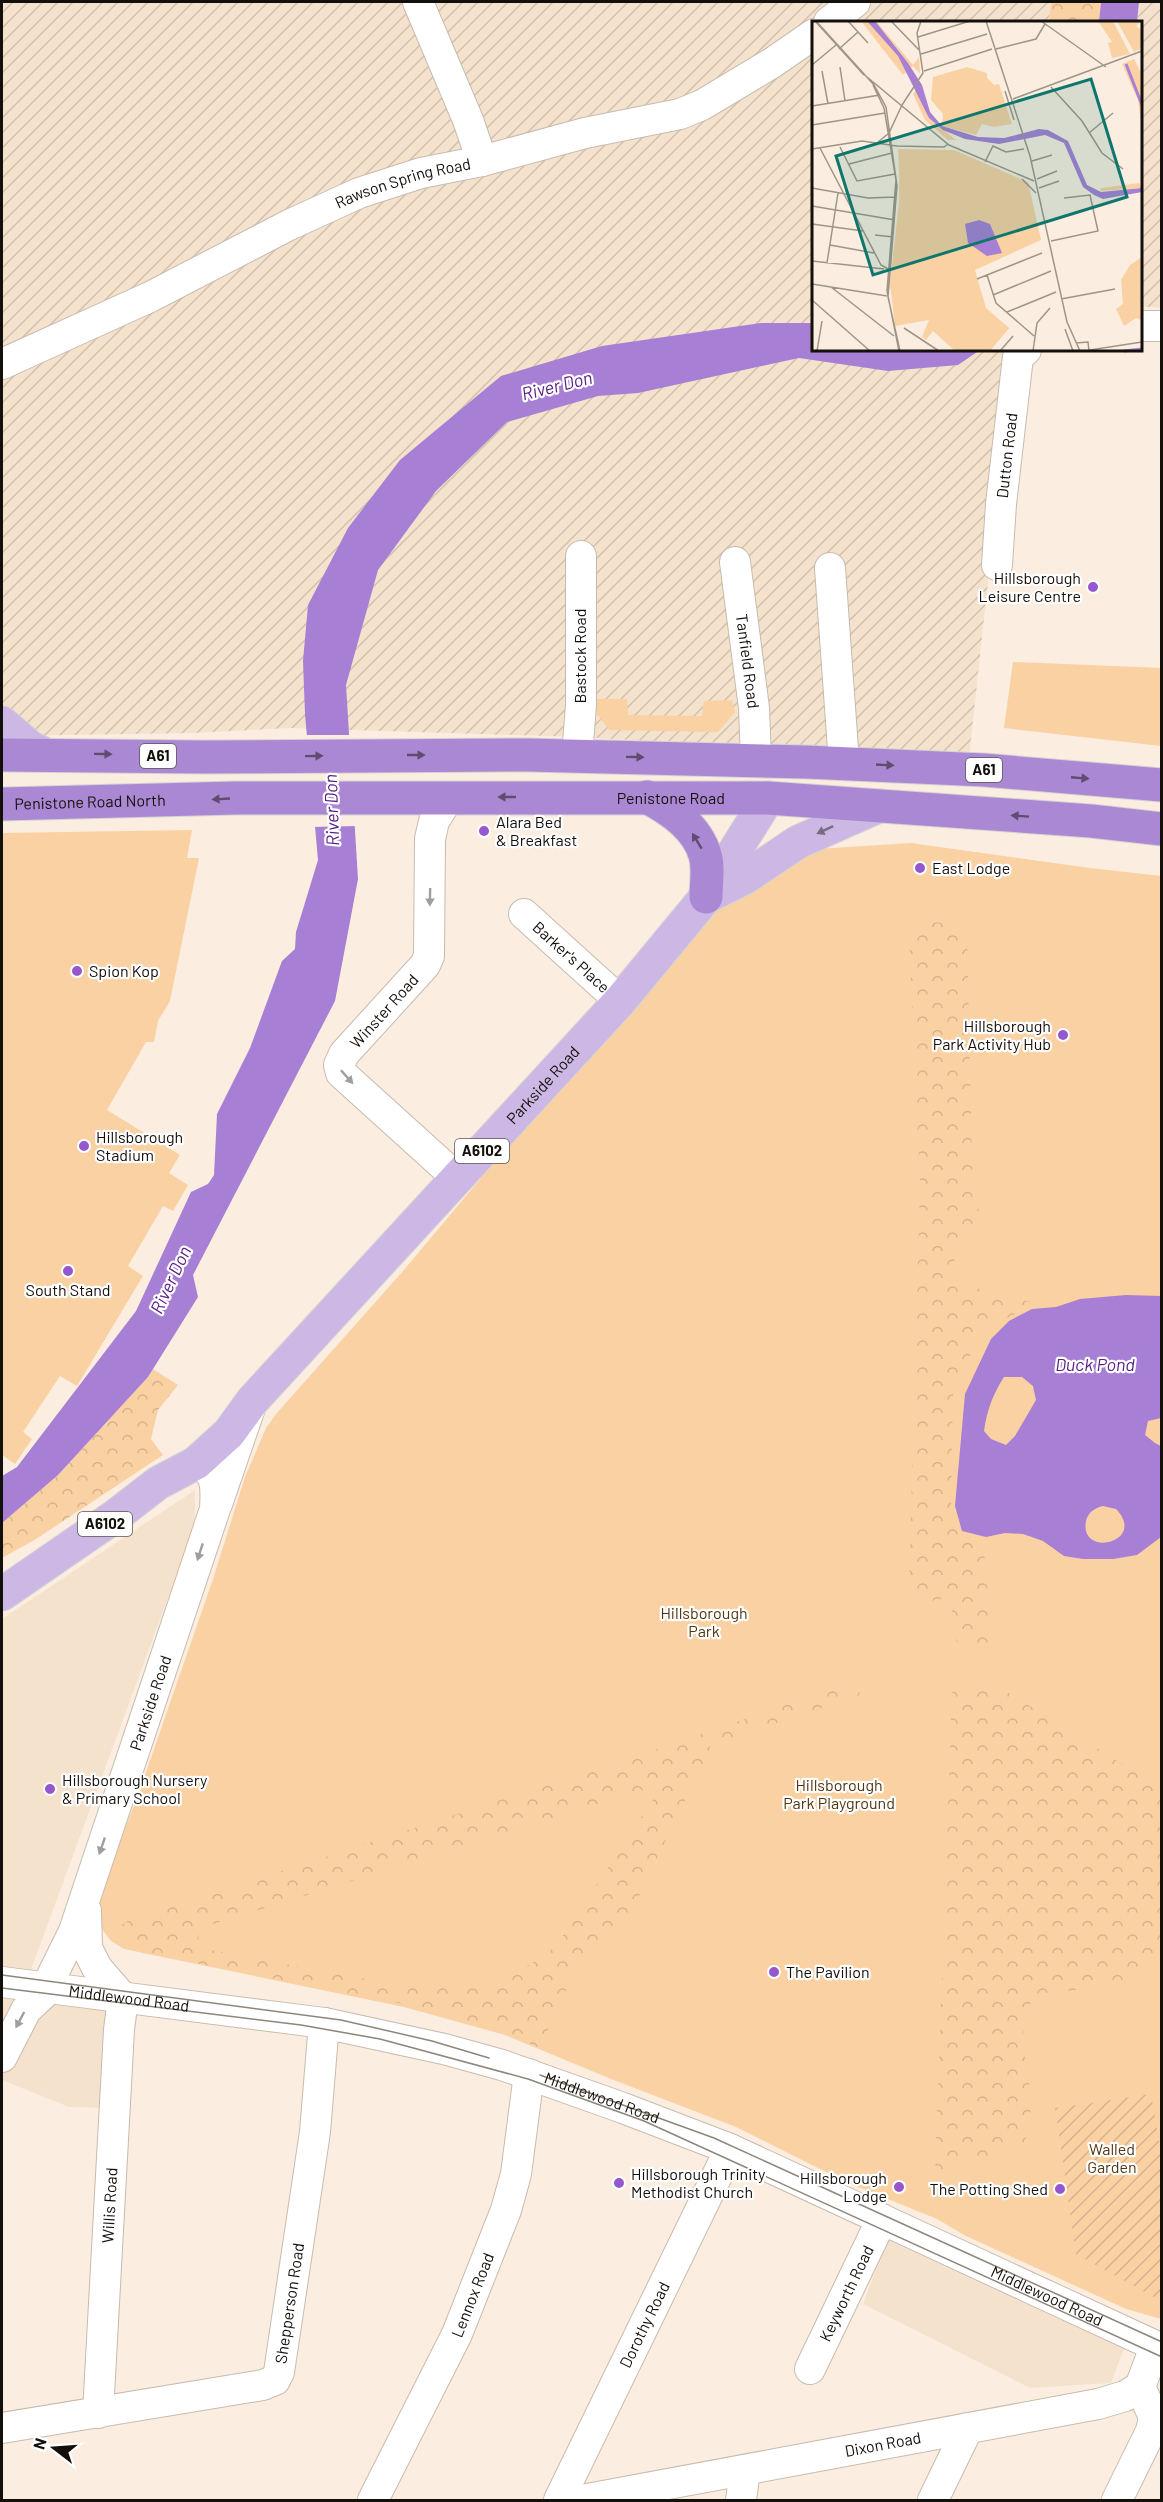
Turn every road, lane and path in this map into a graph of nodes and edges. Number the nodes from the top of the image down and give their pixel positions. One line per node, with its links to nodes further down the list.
1 (418, 2): 5 (street)
2 (855, 2): 3 (street)
3 (830, 21)
4 (812, 35): 5 (street, Rawson Spring Road)
5 (482, 162): 9 (street, Rawson Spring Road)
6 (1142, 326): 7 (street)
7 (1161, 326)
8 (1025, 351): 12 (street, Dutton Road)
9 (2, 364)
10 (581, 556): 17 (street, Bastock Road)
11 (735, 562): 18 (street, Tanfield Road)
12 (997, 565)
13 (830, 568): 20 (street)
14 (2, 723): 15 (main road)
15 (44, 753): 16 (highway, A61); 17 (highway, A61, one-way to 17)
16 (2, 754)
17 (577, 756): 18 (highway, A61, one-way to 18); 25 (highway)
18 (756, 760): 19 (highway, A61)
19 (806, 762): 20 (highway, A61); 26 (highway)
20 (844, 763): 21 (highway, A61, one-way to 21)
21 (1161, 785)
22 (2, 786): 29 (highway)
23 (449, 797): 25 (highway, Penistone Road, one-way to 23); 27 (highway, Penistone Road, one-way to 27); 35 (street, Winster Road, one-way to 35)
24 (647, 797): 25 (highway, Penistone Road); 26 (highway, Penistone Road); 32 (highway, one-way to 24)
25 (564, 798)
26 (768, 798): 30 (highway, Penistone Road); 32 (main road, Parkside Road / A6102)
27 (179, 801): 29 (highway, Penistone Road North)
28 (2, 804): 29 (highway, Penistone Road North)
29 (42, 804)
30 (879, 806): 31 (highway, Penistone Road, one-way to 30); 32 (main road, Parkside Road / A6102, one-way to 32)
31 (1161, 829)
32 (706, 897): 34 (main road, Parkside Road / A6102)
33 (524, 914): 34 (street, Barker's Place)
34 (620, 1001): 35 (main road, Parkside Road / A6102)
35 (457, 1179): 36 (main road, Parkside Road / A6102)
36 (253, 1400): 37 (main road, Parkside Road / A6102); 38 (street, Parkside Road)
37 (175, 1471): 38 (street, Parkside Road); 39 (main road, A6102)
38 (215, 1509): 40 (street, Parkside Road, one-way to 40)
39 (2, 1594)
40 (86, 1896): 42 (street, Parkside Road); 43 (street, Parkside Road)
41 (2, 1982): 42 (street, Middlewood Road)
42 (46, 1989): 43 (street, Middlewood Road); 45 (street, Parkside Road, one-way to 45)
43 (123, 1998): 44 (street, Middlewood Road); 52 (street, Willis Road)
44 (324, 2023): 46 (street, Middlewood Road); 52 (street, Shepperson Road)
45 (2, 2057)
46 (529, 2074): 47 (street, Middlewood Road); 56 (street, Lennox Road)
47 (730, 2149): 48 (street, Middlewood Road); 57 (street, Dorothy Road)
48 (882, 2219): 49 (street, Middlewood Road); 50 (street, Keyworth Road)
49 (1158, 2348): 51 (street)
50 (810, 2369)
51 (1140, 2387): 54 (street, Dixon Road); 61 (street)
52 (98, 2413): 53 (street, Shepperson Road)
53 (2, 2428)
54 (968, 2428): 55 (street, Dixon Road); 60 (street)
55 (745, 2470): 58 (street, Dixon Road); 59 (street)
56 (373, 2500)
57 (559, 2500)
58 (582, 2500)
59 (741, 2500)
60 (933, 2500)
61 (1117, 2500)

